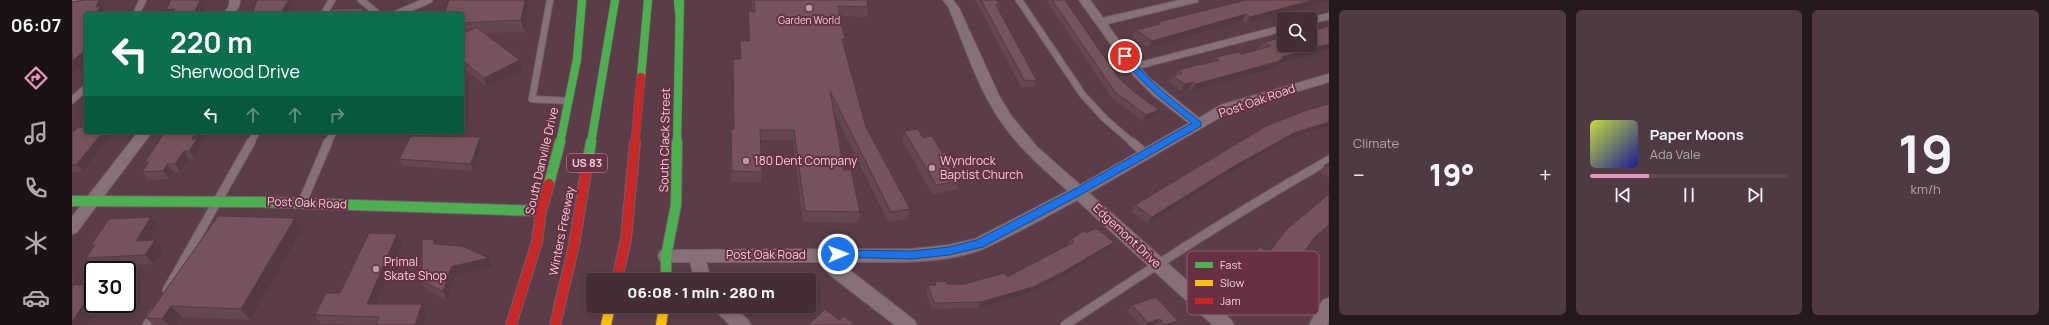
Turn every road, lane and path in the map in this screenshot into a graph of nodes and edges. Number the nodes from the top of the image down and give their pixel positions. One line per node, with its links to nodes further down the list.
1 (75, 0): 16 (street)
2 (143, 0): 17 (lane)
3 (235, 0): 18 (street)
4 (332, 0): 19 (lane)
5 (361, 0): 20 (lane)
6 (429, 0): 21 (lane)
7 (550, 0): 30 (lane)
8 (582, 0): 30 (main road, South Danville Drive)
9 (615, 0): 59 (main road, Winters Freeway / US 83)
10 (648, 0): 48 (main road)
11 (679, 0): 45 (main road, South Clack Street)
12 (948, 0): 37 (street, Edgemont Drive)
13 (1019, 0): 35 (lane)
14 (1084, 0): 24 (street)
15 (1193, 0): 24 (street)
16 (72, 1)
17 (137, 12)
18 (231, 12)
19 (325, 12)
20 (376, 12)
21 (401, 12)
22 (1329, 16): 23 (lane)
23 (1317, 19)
24 (1102, 22): 26 (street)
25 (1277, 30): 26 (lane)
26 (1133, 67): 31 (street)
27 (1329, 78): 31 (street, Post Oak Road)
28 (84, 90): 29 (lane)
29 (72, 100)
30 (569, 101): 42 (main road, South Danville Drive)
31 (1198, 124): 35 (street, Post Oak Road)
32 (143, 134): 39 (street)
33 (256, 134): 40 (lane)
34 (332, 134): 41 (lane)
35 (1146, 154): 37 (street, Post Oak Road)
36 (1329, 160): 47 (lane)
37 (1079, 192): 44 (street, Post Oak Road); 47 (street, Edgemont Drive)
38 (72, 201): 39 (main road, Post Oak Road)
39 (92, 201): 40 (main road, Post Oak Road); 43 (street)
40 (218, 202): 41 (main road, Post Oak Road); 57 (lane)
41 (302, 203): 42 (main road, Post Oak Road)
42 (541, 211): 58 (main road, South Danville Drive)
43 (72, 228)
44 (825, 255): 46 (street, Post Oak Road); 63 (street)
45 (666, 256): 46 (street, Post Oak Road); 49 (main road, South Clack Street)
46 (696, 256): 50 (street)
47 (1157, 264): 51 (street, Edgemont Drive); 64 (lane)
48 (619, 273)
49 (666, 273)
50 (701, 273)
51 (1187, 291)
52 (1329, 305): 66 (street)
53 (609, 313): 60 (main road)
54 (663, 313): 61 (main road)
55 (729, 313): 62 (street)
56 (1214, 315): 65 (street, Edgemont Drive)
57 (147, 325)
58 (511, 325)
59 (555, 325)
60 (606, 325)
61 (661, 325)
62 (742, 325)
63 (908, 325)
64 (1065, 325)
65 (1225, 325)
66 (1318, 325)

